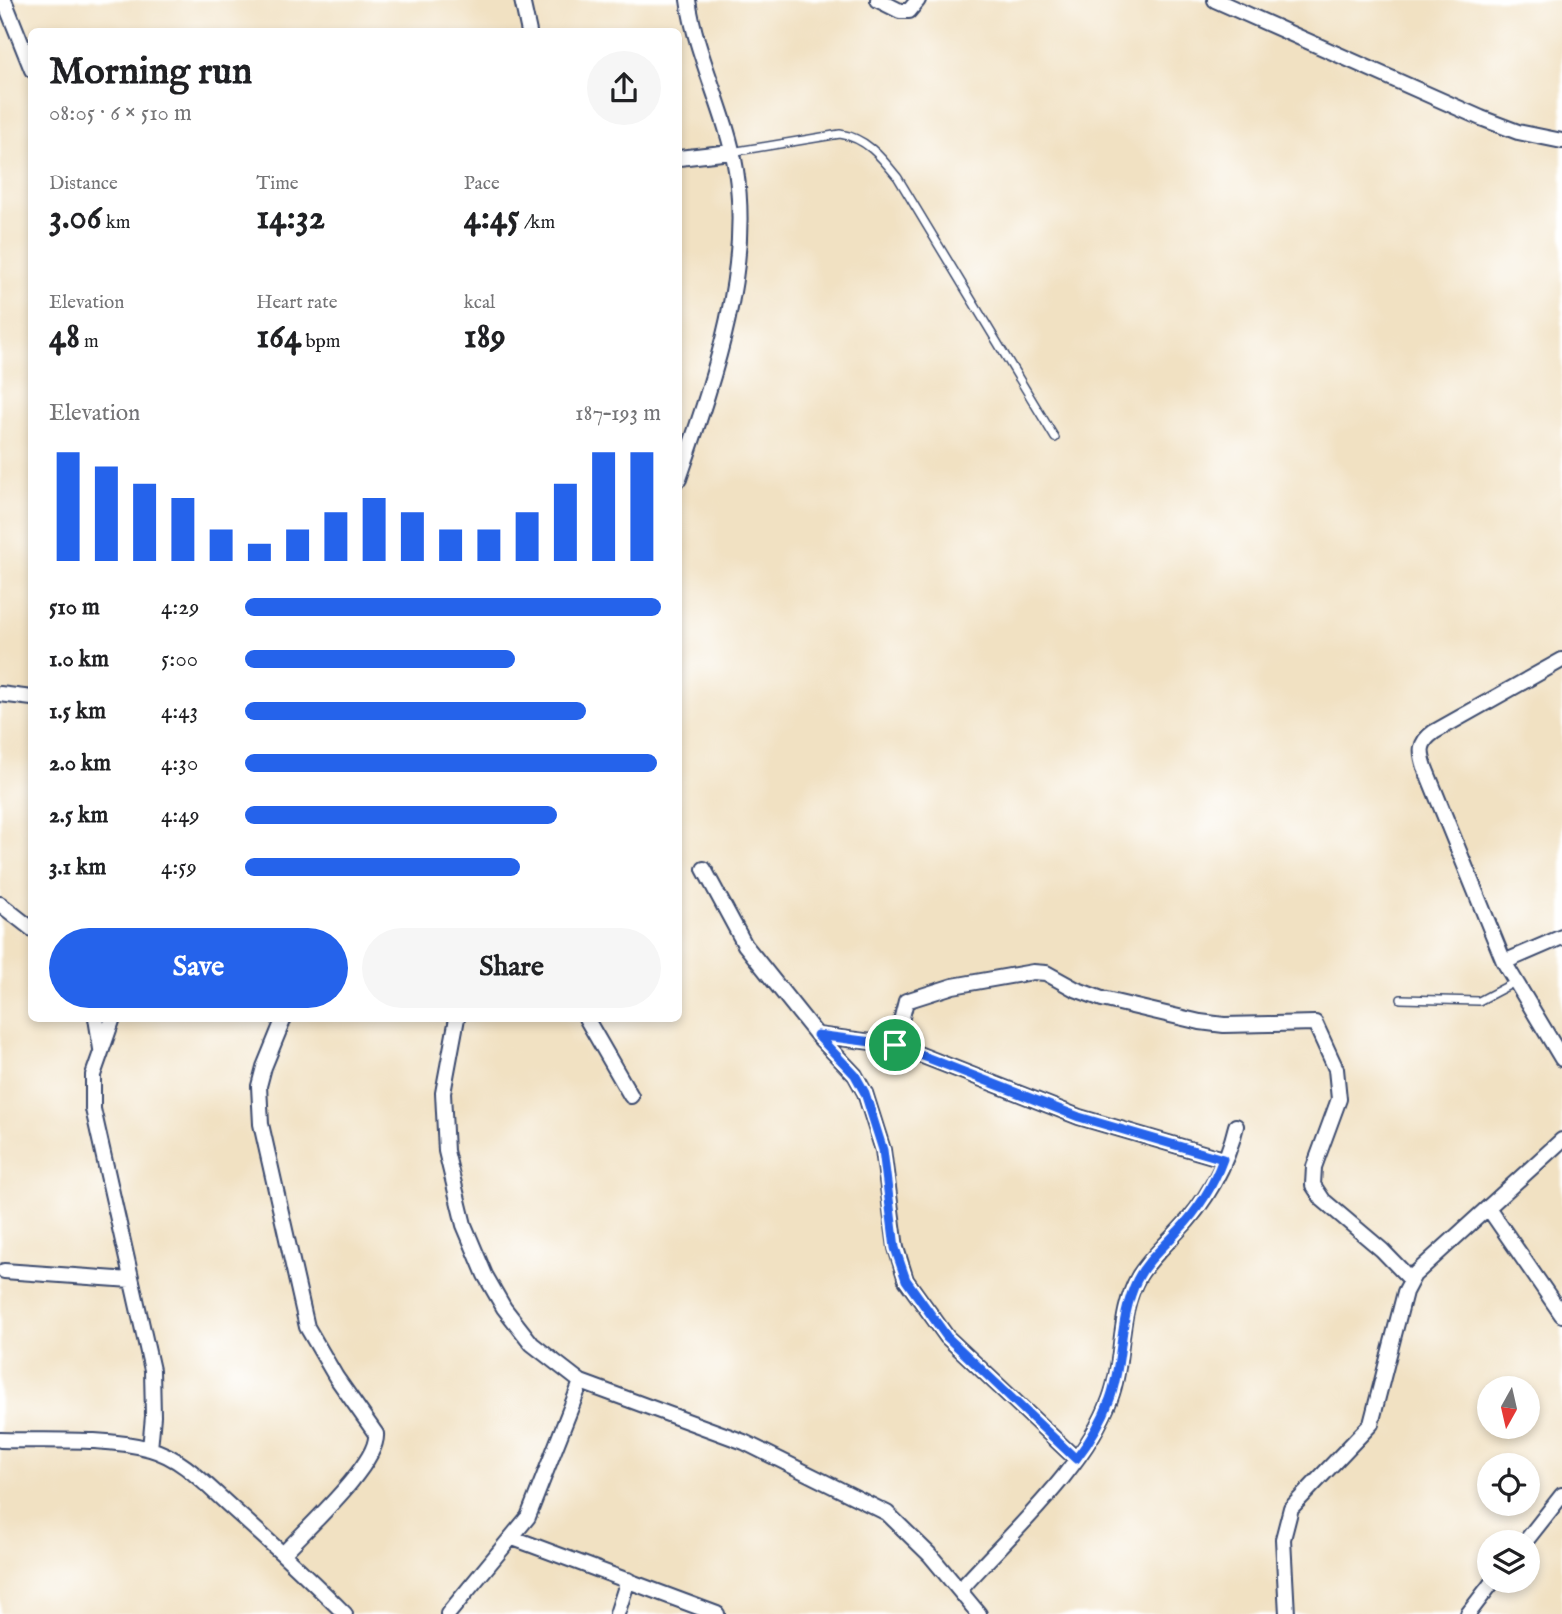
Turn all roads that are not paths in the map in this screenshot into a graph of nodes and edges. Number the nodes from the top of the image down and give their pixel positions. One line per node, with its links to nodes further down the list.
1 (4, 0): 8 (street)
2 (522, 0): 7 (street)
3 (688, 0): 10 (street)
4 (878, 0): 5 (street)
5 (918, 0)
6 (1215, 0): 9 (street)
7 (528, 28)
8 (28, 60)
9 (1562, 141)
10 (731, 152): 11 (street); 12 (lane); 13 (street)
11 (682, 158)
12 (1055, 438)
13 (682, 470)
14 (1562, 660): 21 (street)
15 (0, 694): 16 (street)
16 (28, 698)
17 (704, 869): 29 (street)
18 (0, 904): 19 (street)
19 (28, 926)
20 (1562, 937): 21 (street)
21 (1504, 962): 22 (street)
22 (1516, 981): 23 (lane); 32 (street)
23 (1401, 999)
24 (97, 1022): 31 (street)
25 (112, 1022): 31 (street)
26 (282, 1022): 49 (street)
27 (456, 1022): 42 (street)
28 (588, 1022): 33 (street)
29 (817, 1035): 30 (street); 45 (street)
30 (895, 1045): 36 (street); 40 (street)
31 (101, 1050): 39 (street)
32 (1562, 1059)
33 (631, 1096)
34 (1236, 1126): 36 (street)
35 (1562, 1140): 37 (street)
36 (1223, 1159): 45 (street)
37 (1489, 1209): 40 (street); 41 (street)
38 (4, 1271): 39 (street)
39 (131, 1280): 44 (street)
40 (1411, 1280): 58 (street)
41 (1562, 1315)
42 (581, 1382): 48 (street); 51 (street)
43 (0, 1440): 44 (street)
44 (150, 1449): 49 (street)
45 (1076, 1459): 51 (street)
46 (1562, 1495): 47 (street)
47 (1534, 1530)
48 (513, 1538): 50 (street); 54 (street)
49 (285, 1552): 53 (street)
50 (628, 1580): 55 (street); 56 (street)
51 (960, 1590): 57 (street)
52 (1484, 1593): 59 (street)
53 (345, 1614)
54 (448, 1614)
55 (617, 1614)
56 (717, 1614)
57 (979, 1614)
58 (1287, 1614)
59 (1468, 1614)

